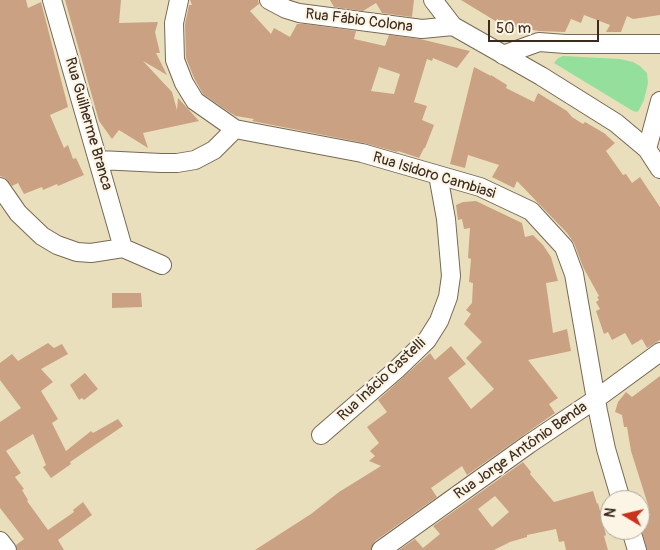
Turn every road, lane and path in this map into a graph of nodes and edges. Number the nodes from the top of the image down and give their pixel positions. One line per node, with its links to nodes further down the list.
1 (52, 0): 11 (street, Rua Guilherme Branca)
2 (179, 0): 9 (street)
3 (269, 0): 5 (street, Rua Fábio Colona)
4 (433, 0): 5 (street)
5 (452, 26): 7 (street)
6 (660, 44): 7 (street)
7 (503, 54): 10 (street)
8 (660, 100): 10 (street)
9 (235, 129): 11 (street); 13 (street, Rua Isidoro Cambiasi)
10 (647, 148): 12 (street)
11 (99, 160): 15 (street, Rua Guilherme Branca)
12 (660, 169)
13 (438, 175): 18 (street, Rua Isidoro Cambiasi); 19 (street, Rua Inácio Castelli)
14 (0, 187): 15 (street)
15 (123, 248): 16 (street)
16 (162, 265)
17 (660, 352): 18 (street, Rua Jorge Antônio Benda)
18 (596, 399): 20 (street, Rua Isidoro Cambiasi); 23 (street, Rua Jorge Antônio Benda)
19 (321, 435)
20 (618, 490)
21 (0, 540): 22 (street)
22 (7, 550)
23 (381, 550)

